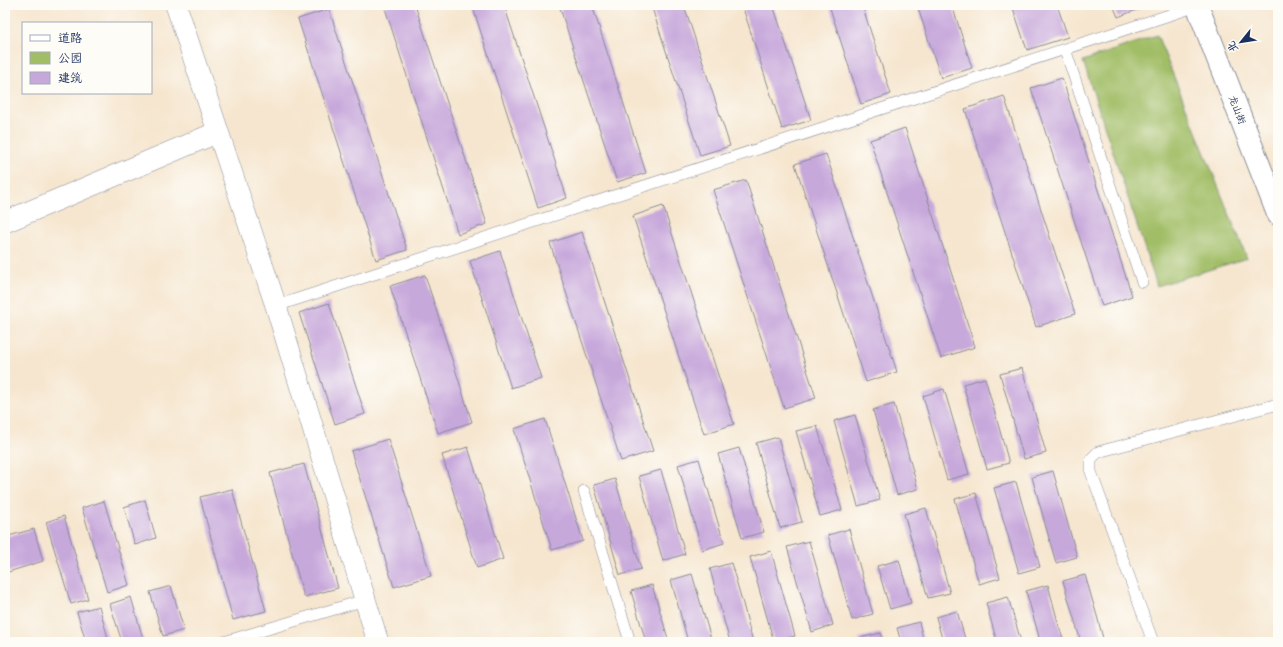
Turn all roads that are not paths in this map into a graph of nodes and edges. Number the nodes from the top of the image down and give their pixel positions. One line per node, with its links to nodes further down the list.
1 (176, 5): 4 (street)
2 (1197, 6): 3 (lane); 5 (street, 龙山街)
3 (1066, 49): 7 (lane); 8 (lane)
4 (218, 132): 6 (street); 8 (street)
5 (1278, 214)
6 (5, 222)
7 (1142, 282)
8 (276, 306): 11 (street)
9 (1278, 404): 15 (lane)
10 (584, 491): 14 (lane)
11 (365, 600): 12 (lane); 13 (street)
12 (224, 642)
13 (378, 642)
14 (630, 642)
15 (1153, 642)

